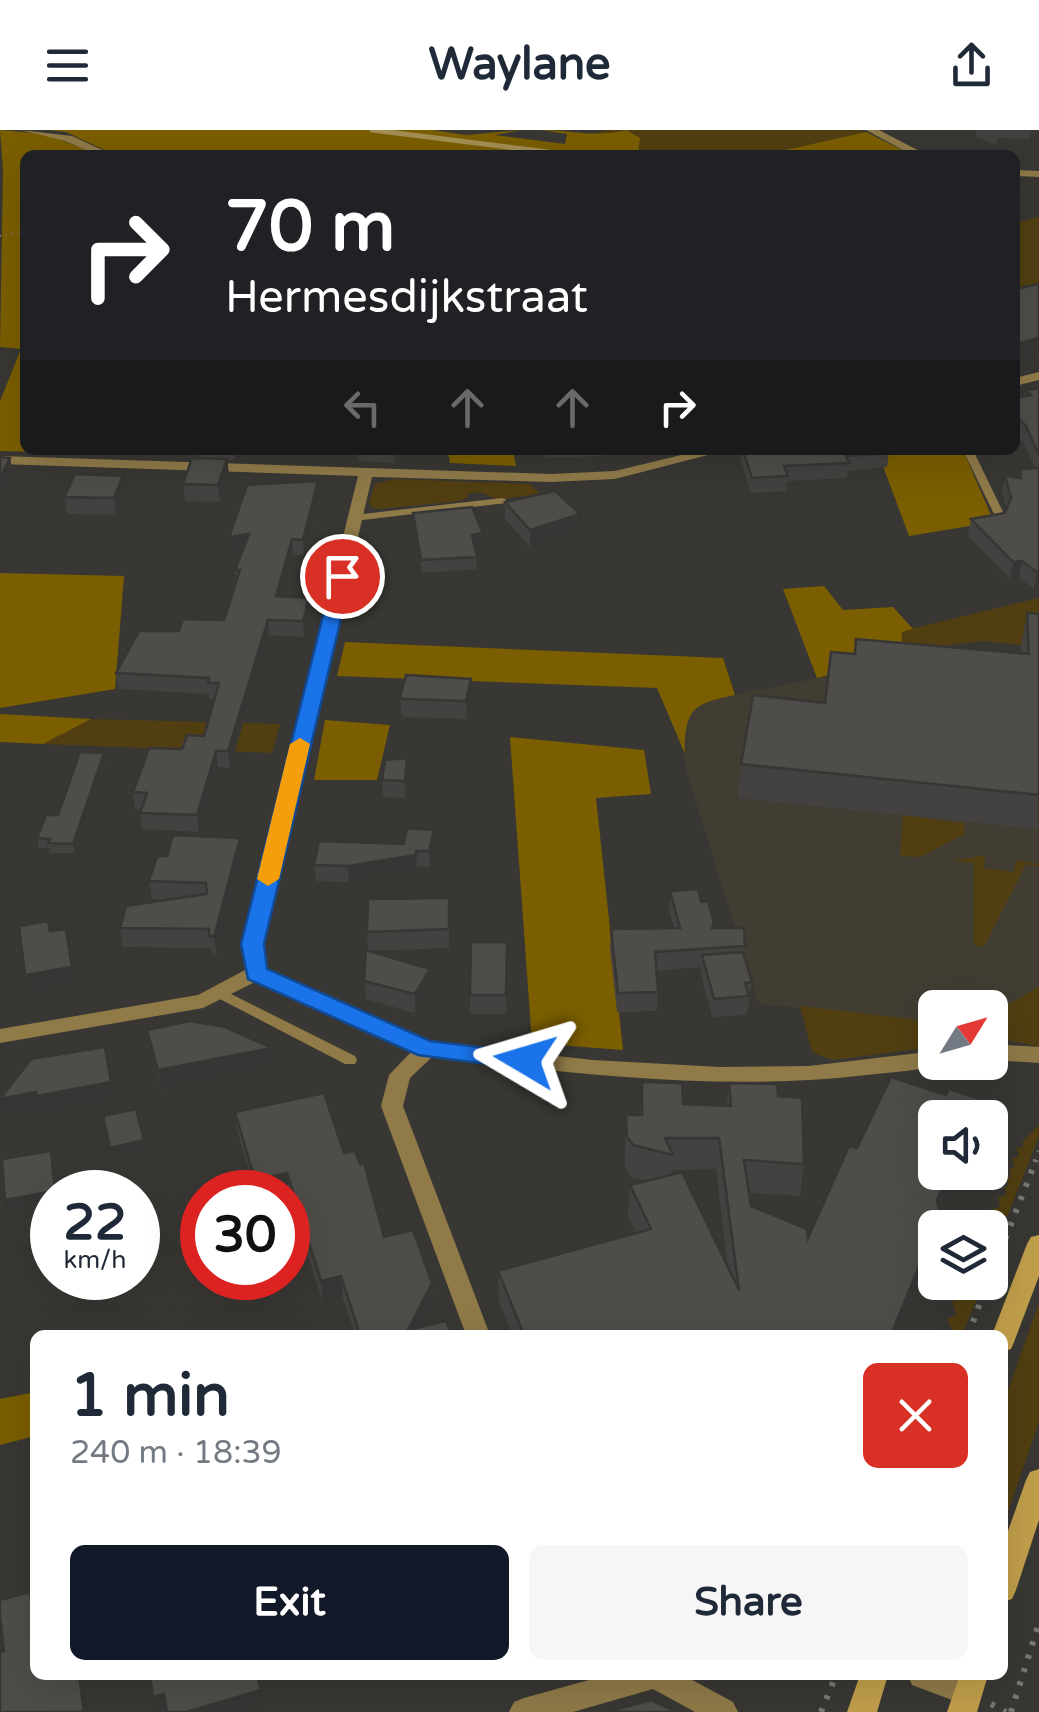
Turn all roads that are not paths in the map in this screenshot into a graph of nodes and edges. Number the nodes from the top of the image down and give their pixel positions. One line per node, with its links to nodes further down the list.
1 (26, 130): 3 (street)
2 (871, 130): 4 (street)
3 (96, 150)
4 (911, 150)
5 (698, 455): 8 (street)
6 (970, 455): 10 (lane)
7 (0, 460): 8 (street)
8 (366, 472): 11 (street)
9 (502, 502): 11 (lane)
10 (1000, 516)
11 (354, 518): 12 (street)
12 (256, 973): 13 (street); 15 (street)
13 (219, 993): 14 (street); 18 (lane)
14 (0, 1036)
15 (426, 1049): 19 (street); 21 (street)
16 (1008, 1053): 17 (street)
17 (1039, 1054)
18 (350, 1060)
19 (918, 1061)
20 (1039, 1244): 22 (main road)
21 (476, 1330)
22 (1007, 1330)
23 (1039, 1480): 24 (main road)
24 (1008, 1572)
25 (609, 1680): 30 (street)
26 (664, 1680): 31 (street)
27 (872, 1680): 32 (main road)
28 (935, 1680): 29 (street)
29 (968, 1693)
30 (524, 1712)
31 (723, 1712)
32 (862, 1712)

